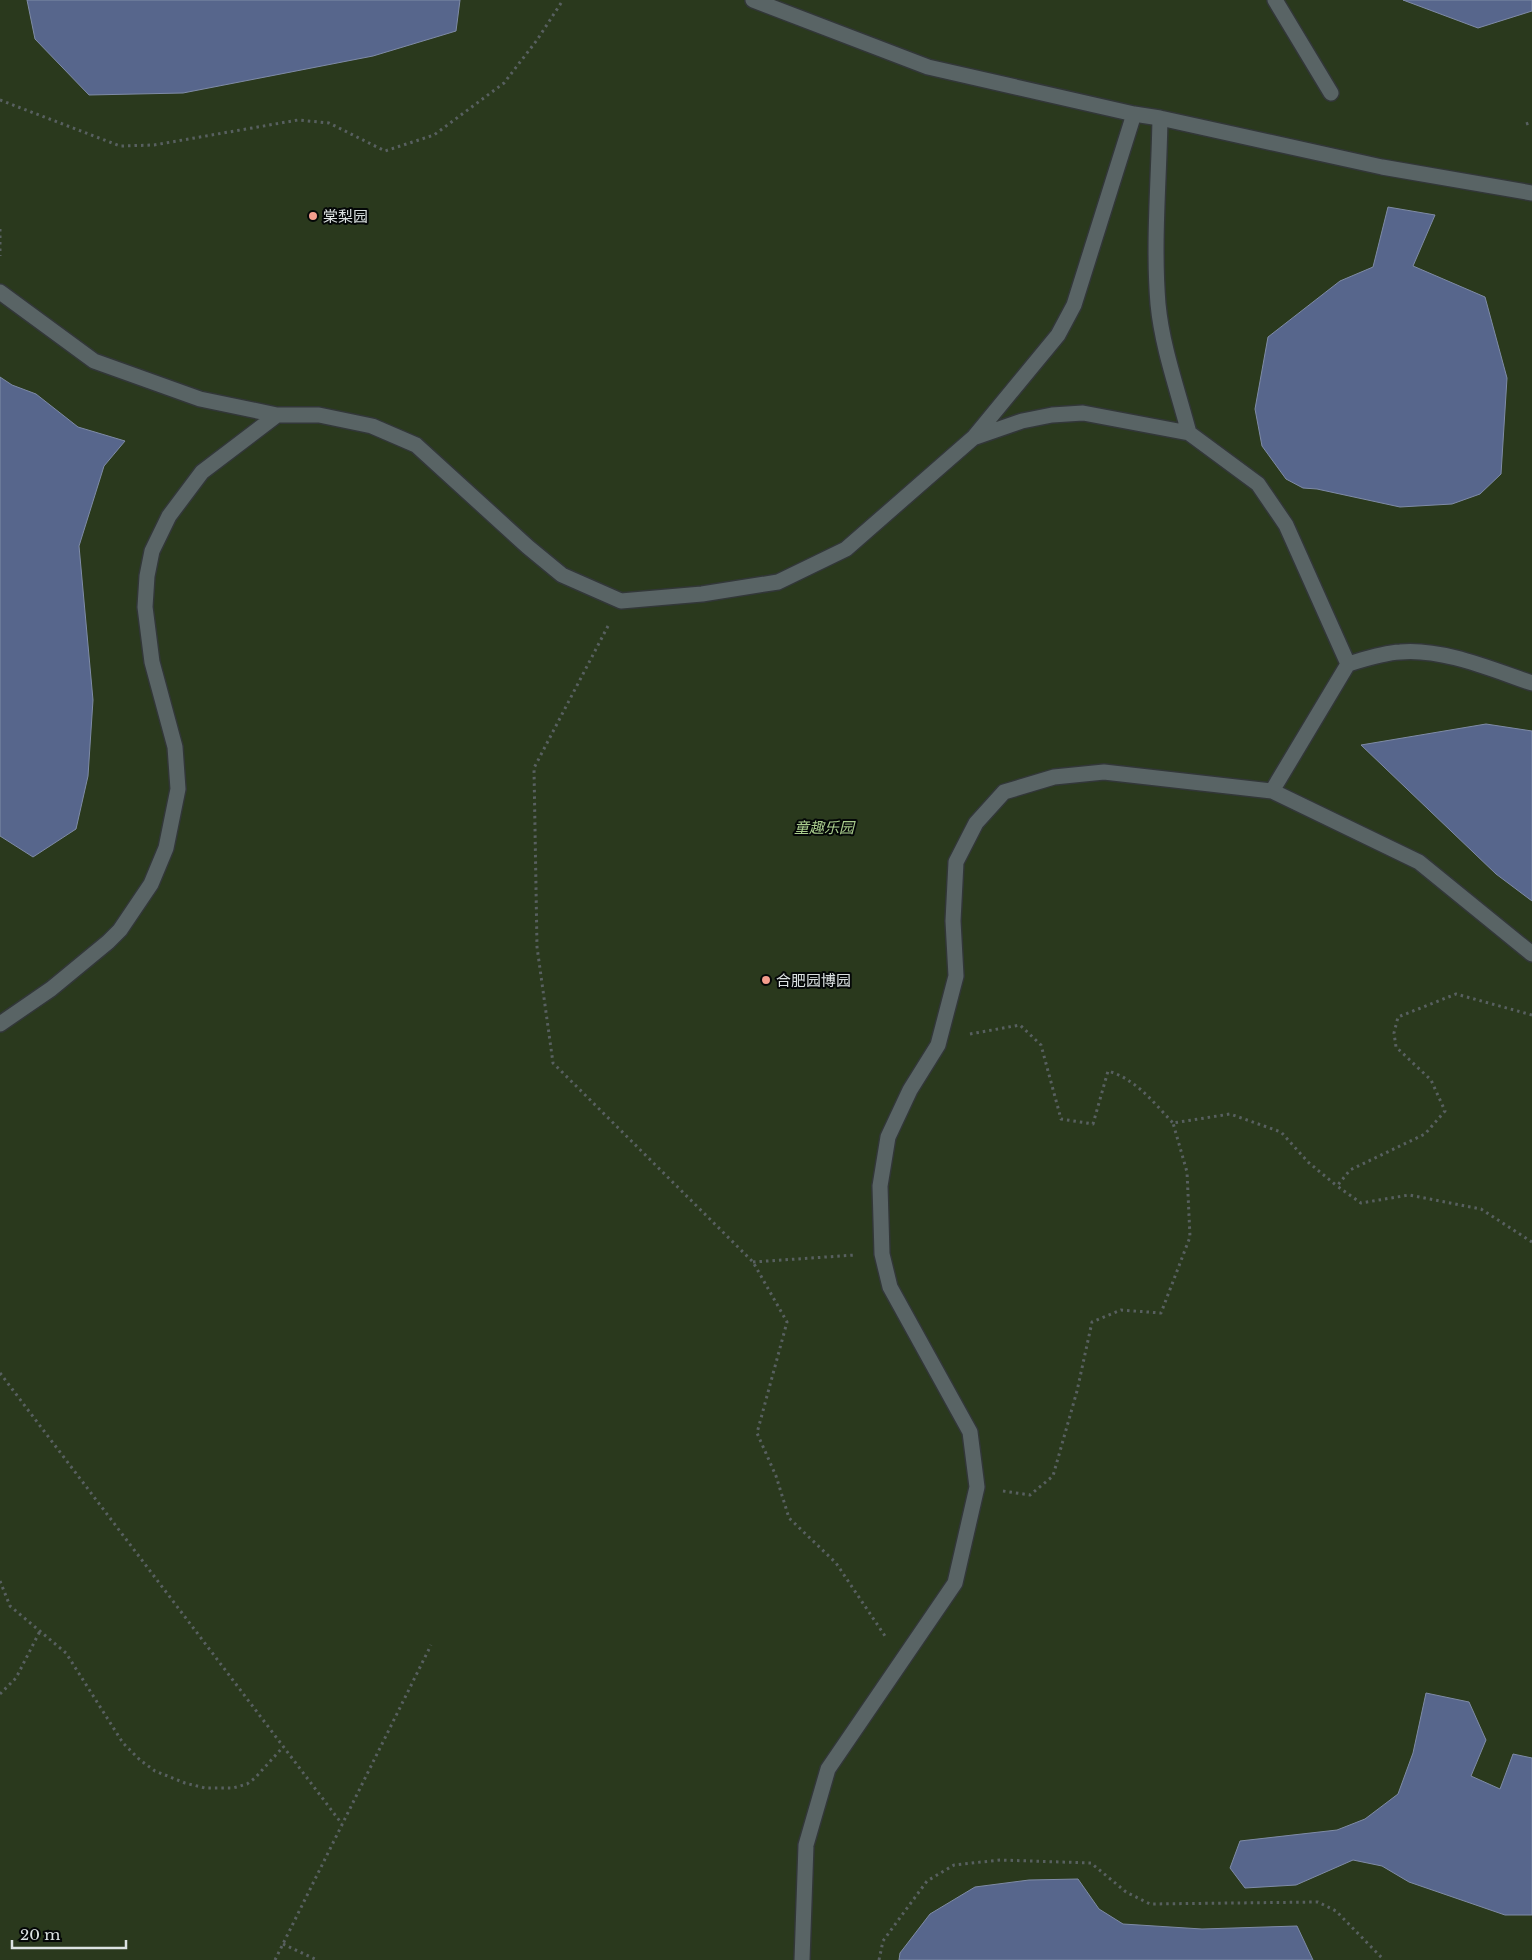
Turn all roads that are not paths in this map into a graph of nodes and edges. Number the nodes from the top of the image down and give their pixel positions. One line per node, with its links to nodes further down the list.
1 (753, 0): 4 (lane)
2 (1275, 0): 3 (lane)
3 (1331, 93)
4 (1134, 114): 5 (lane); 10 (lane)
5 (1160, 118): 6 (lane); 9 (lane)
6 (1532, 193)
7 (0, 292): 8 (lane)
8 (277, 415): 10 (lane); 15 (lane)
9 (1190, 433): 10 (lane); 11 (lane)
10 (973, 438)
11 (1348, 664): 12 (lane); 13 (lane)
12 (1532, 683)
13 (1272, 791): 14 (lane); 16 (lane)
14 (1532, 954)
15 (0, 1024)
16 (802, 1960)

